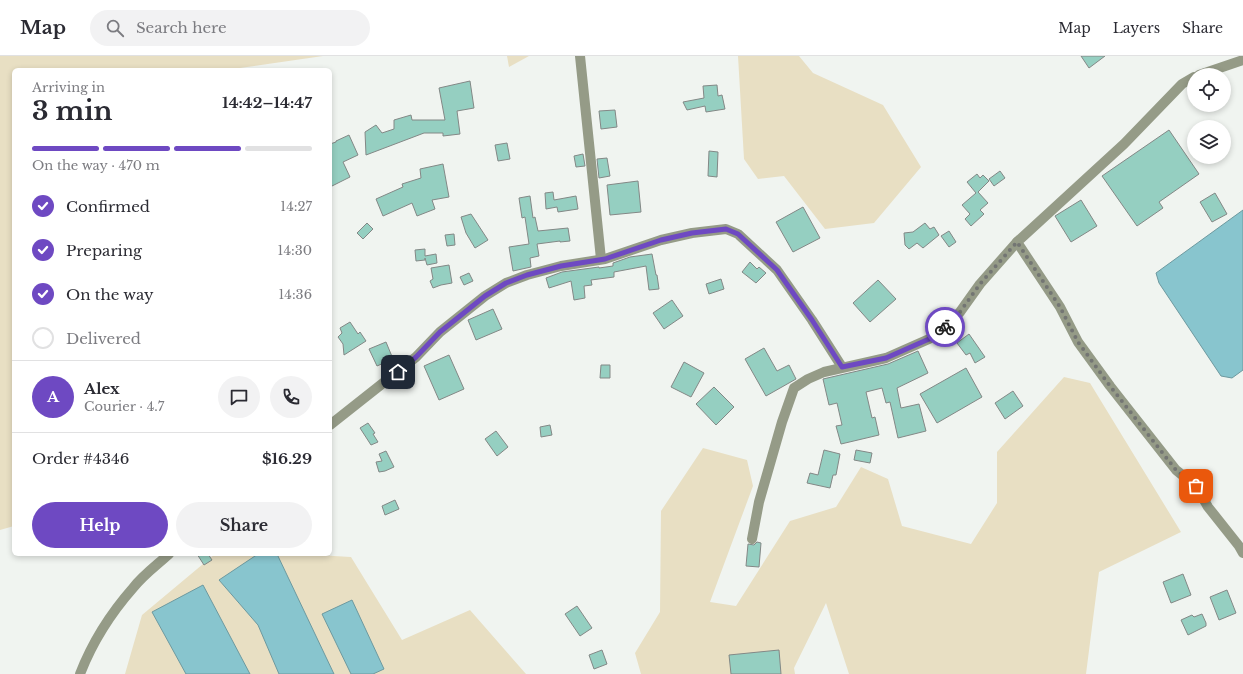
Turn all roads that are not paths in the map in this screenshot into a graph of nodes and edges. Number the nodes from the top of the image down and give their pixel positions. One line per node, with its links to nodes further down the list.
1 (580, 56): 6 (street)
2 (1243, 60): 3 (street)
3 (1219, 68)
4 (1187, 81): 5 (street)
5 (1017, 242): 7 (street); 10 (street)
6 (601, 259): 7 (street); 8 (street)
7 (842, 367): 9 (street)
8 (332, 423)
9 (752, 539)
10 (1243, 553)
11 (167, 556): 12 (street)
12 (80, 674)

